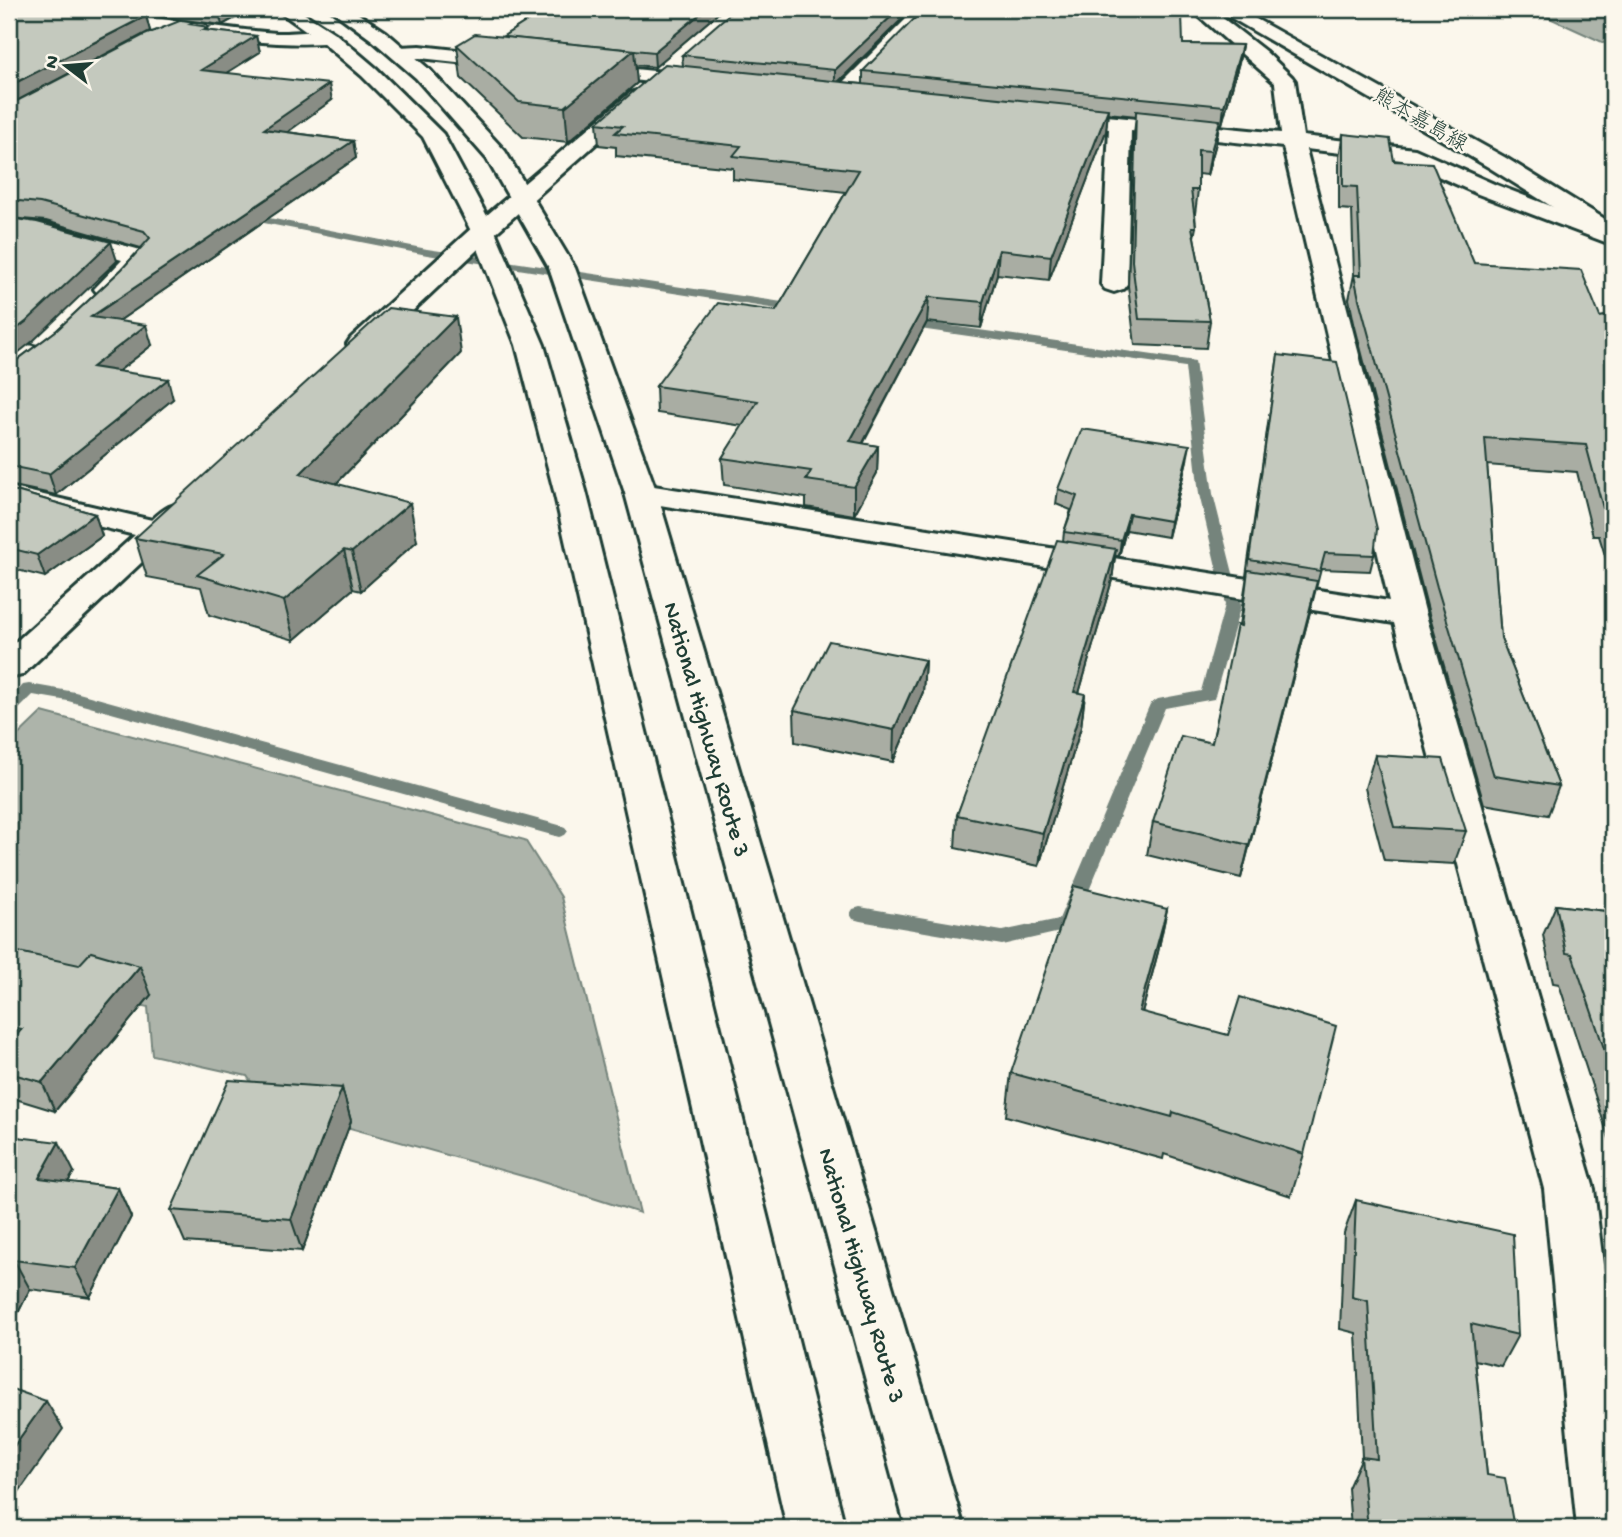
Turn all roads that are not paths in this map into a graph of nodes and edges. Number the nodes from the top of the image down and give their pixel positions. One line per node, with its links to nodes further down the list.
1 (31, 9): 7 (main road)
2 (285, 9): 6 (main road, National Highway Route 3)
3 (926, 9): 16 (main road)
4 (1200, 9): 20 (main road)
5 (1226, 9): 24 (main road, 熊本嘉島線)
6 (334, 23): 7 (main road); 9 (main road, National Highway Route 3); 23 (main road, National Highway Route 3)
7 (184, 27): 8 (main road)
8 (149, 41)
9 (399, 53): 11 (main road); 21 (main road, National Highway Route 3)
10 (679, 61): 13 (main road)
11 (526, 64)
12 (566, 68): 13 (main road)
13 (659, 78): 14 (main road); 21 (main road)
14 (724, 84)
15 (815, 93): 16 (main road)
16 (841, 96): 17 (main road)
17 (867, 99)
18 (1027, 114): 19 (main road)
19 (1120, 124): 20 (main road); 25 (main road)
20 (1293, 141): 24 (main road); 34 (main road)
21 (521, 198): 23 (main road); 31 (main road, National Highway Route 3)
22 (9, 227): 26 (main road)
23 (483, 231): 28 (main road); 36 (main road, National Highway Route 3)
24 (1613, 236)
25 (1114, 284)
26 (92, 303)
27 (9, 349): 29 (main road)
28 (341, 362)
29 (9, 376)
30 (198, 494): 33 (main road)
31 (641, 494): 34 (main road); 37 (main road, National Highway Route 3)
32 (9, 496): 33 (main road)
33 (158, 531): 35 (main road)
34 (1409, 615): 38 (main road)
35 (16, 652)
36 (816, 1528)
37 (935, 1528)
38 (1606, 1528)

